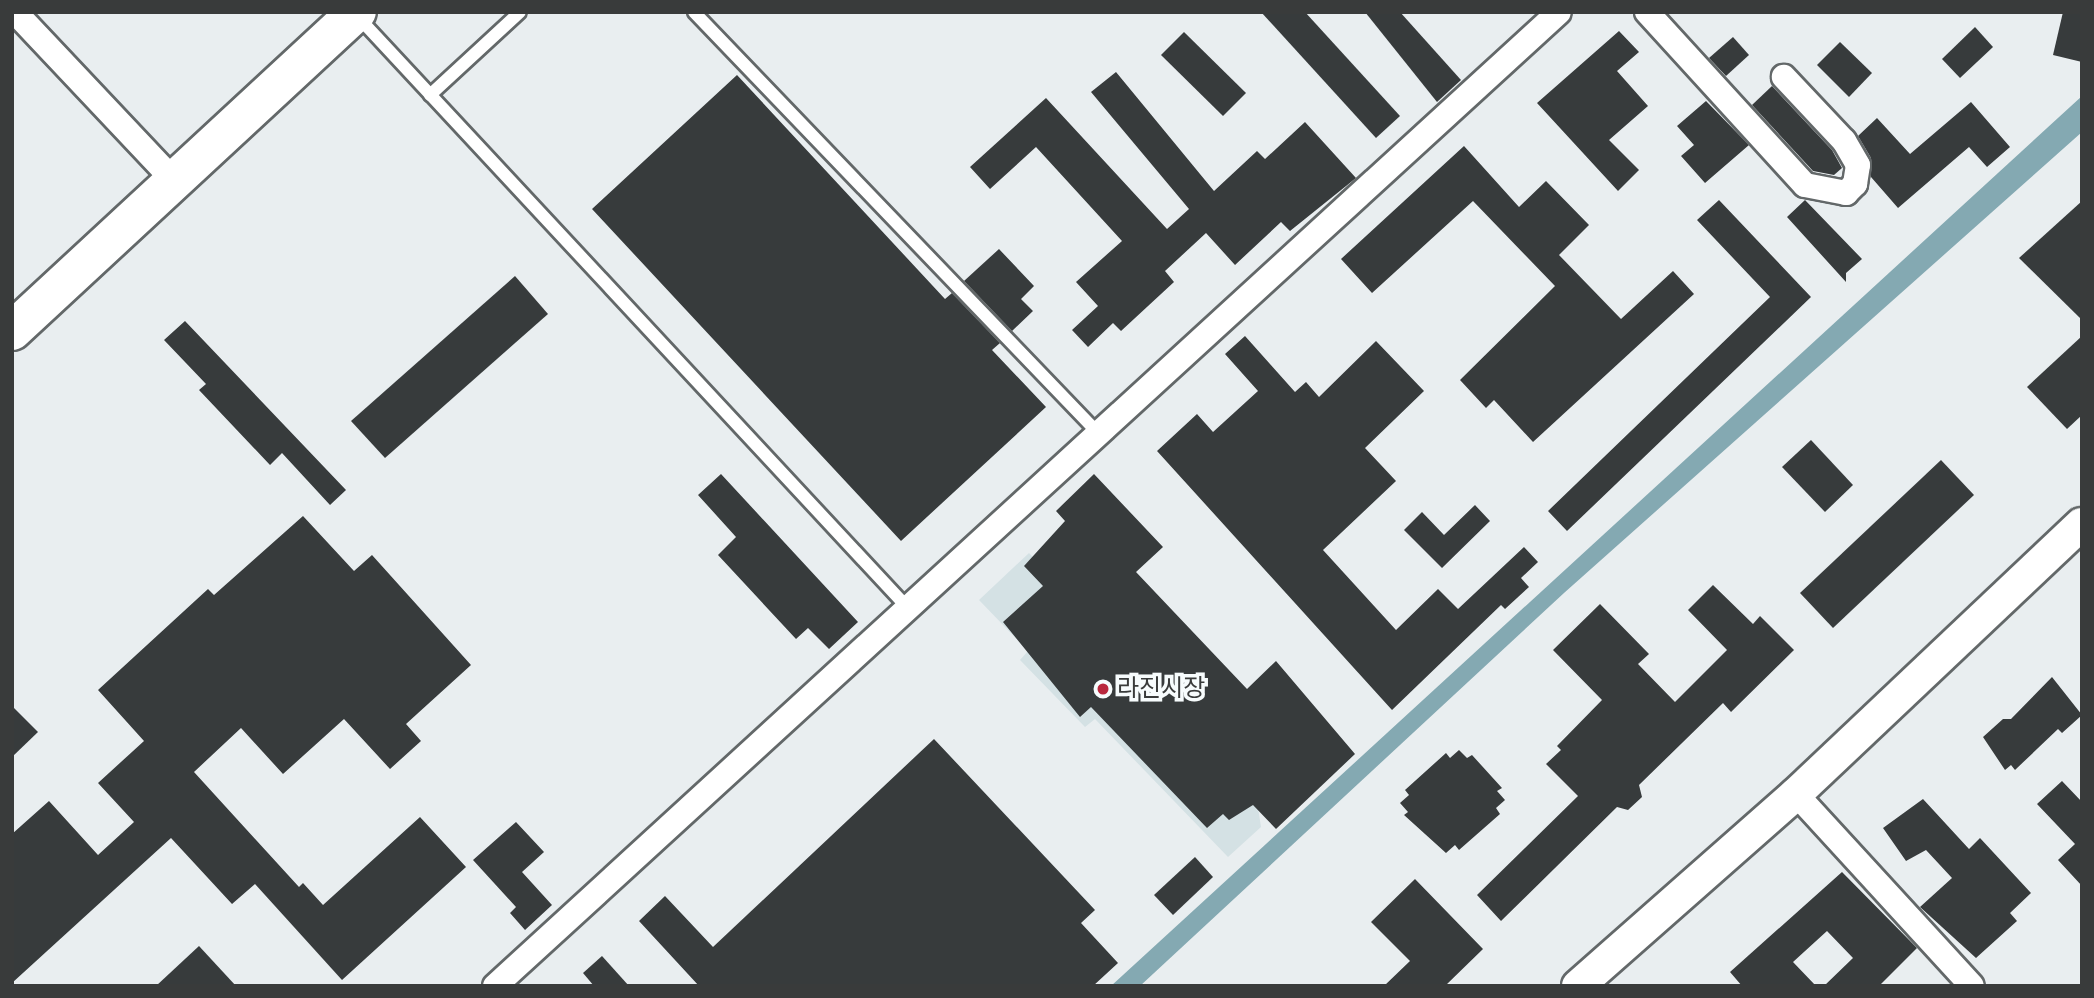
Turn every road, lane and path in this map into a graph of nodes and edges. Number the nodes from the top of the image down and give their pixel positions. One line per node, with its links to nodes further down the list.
1 (15, 12): 9 (street)
2 (694, 12): 11 (lane)
3 (1559, 12): 11 (street)
4 (1647, 12): 7 (street)
5 (356, 13): 8 (lane); 9 (highway)
6 (513, 15): 8 (lane)
7 (1784, 77)
8 (430, 95): 13 (lane)
9 (174, 181): 10 (highway)
10 (12, 331)
11 (1097, 432): 13 (street)
12 (2082, 524): 14 (street)
13 (907, 607): 15 (street)
14 (1796, 794): 16 (street); 17 (street)
15 (495, 986)
16 (1578, 986)
17 (1972, 986)

